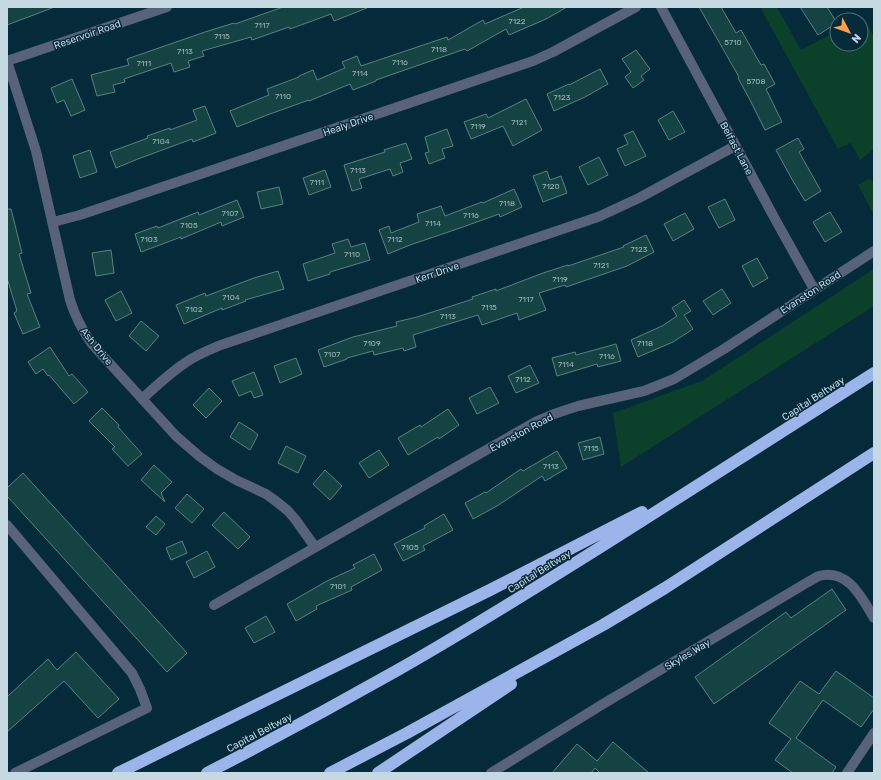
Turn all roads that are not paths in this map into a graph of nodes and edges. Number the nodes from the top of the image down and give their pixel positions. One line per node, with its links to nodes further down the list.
1 (167, 7): 4 (street, Reservoir Road)
2 (636, 7): 6 (street, Healy Drive)
3 (661, 7): 5 (street, Belfast Lane)
4 (7, 61): 6 (street, Ash Drive)
5 (735, 146): 8 (street, Belfast Lane); 10 (street, Kerr Drive)
6 (53, 222): 10 (street, Ash Drive)
7 (874, 251): 8 (street, Evanston Road)
8 (814, 289): 14 (street, Evanston Road)
9 (874, 373): 12 (highway, Capital Beltway)
10 (142, 399): 14 (street, Ash Drive)
11 (874, 453): 17 (highway)
12 (739, 460): 20 (highway); 21 (highway, Capital Beltway)
13 (7, 525): 19 (street)
14 (314, 548): 15 (street, Evanston Road)
15 (214, 605)
16 (874, 618): 24 (street, Skyles Way)
17 (603, 625): 22 (highway); 23 (highway)
18 (874, 733): 25 (street)
19 (15, 773)
20 (118, 773)
21 (207, 773)
22 (330, 773)
23 (378, 773)
24 (491, 773)
25 (847, 773)

